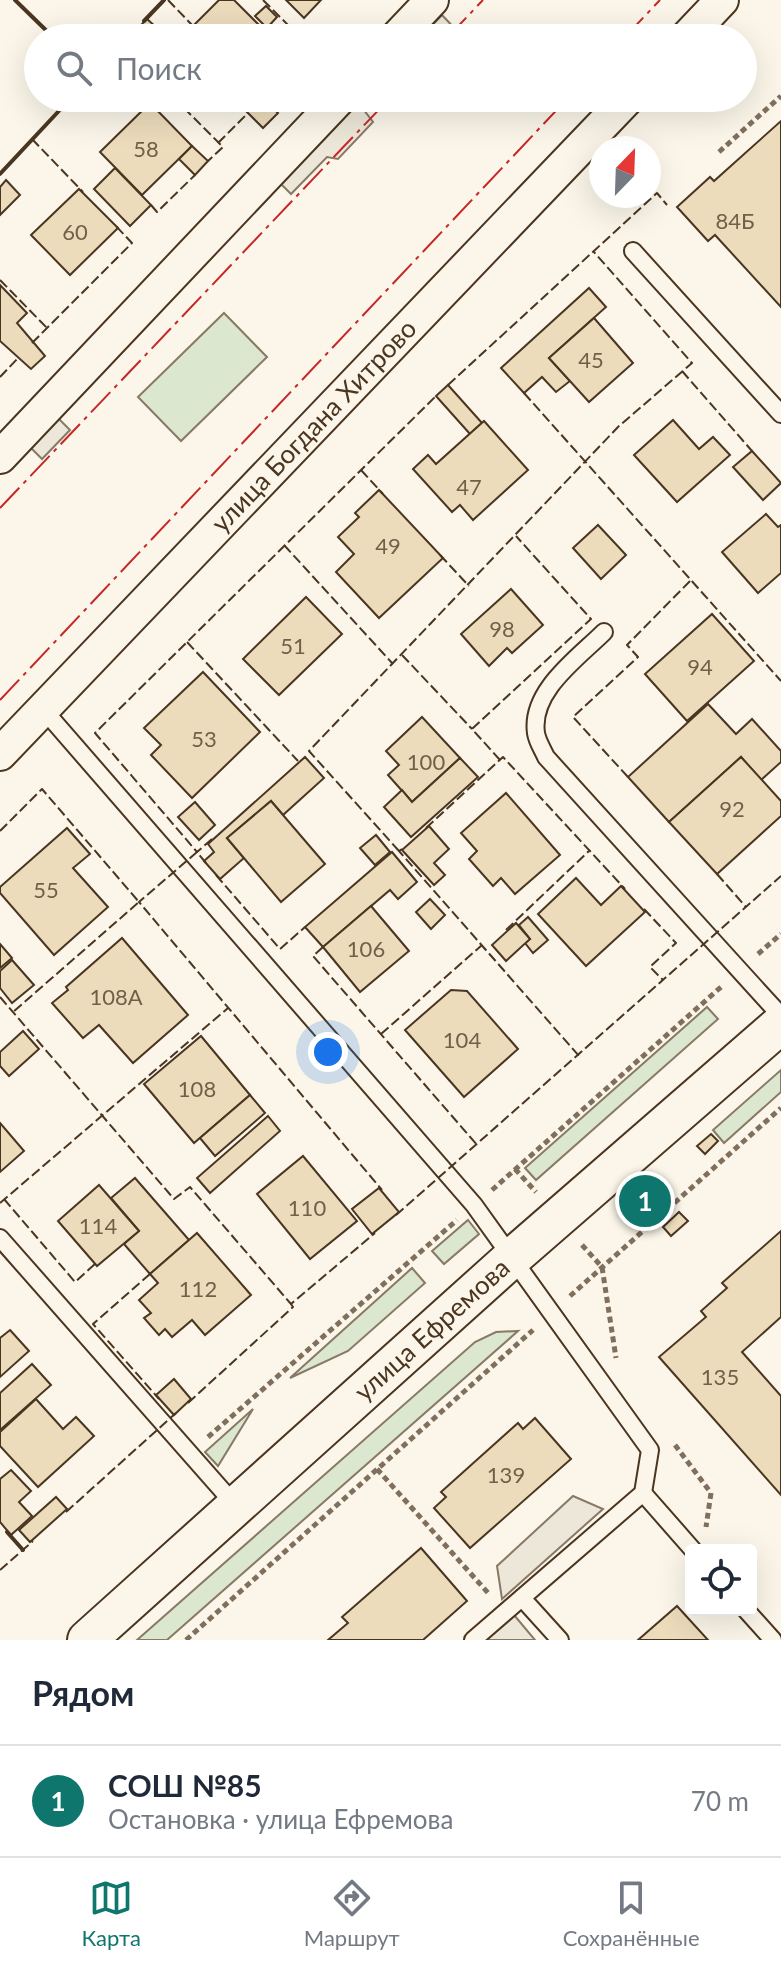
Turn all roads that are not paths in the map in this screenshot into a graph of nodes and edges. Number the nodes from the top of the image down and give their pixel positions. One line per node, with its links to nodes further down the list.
1 (432, 0): 3 (street)
2 (722, 0): 4 (street)
3 (409, 24)
4 (699, 24)
5 (327, 112): 9 (street)
6 (615, 112): 11 (street, улица Богдана Хитрово)
7 (633, 251): 8 (lane)
8 (781, 414)
9 (0, 457)
10 (604, 632): 13 (lane)
11 (43, 709): 12 (street, улица Богдана Хитрово); 16 (lane)
12 (0, 754)
13 (781, 1016)
14 (781, 1024): 16 (street, улица Ефремова)
15 (0, 1238): 18 (lane)
16 (513, 1257): 17 (lane); 18 (street, улица Ефремова)
17 (643, 1493): 19 (lane); 20 (lane)
18 (236, 1506): 22 (street, улица Ефремова)
19 (688, 1544)
20 (522, 1598): 23 (lane); 24 (lane)
21 (751, 1616): 25 (lane)
22 (87, 1640)
23 (473, 1640)
24 (560, 1640)
25 (773, 1640)

